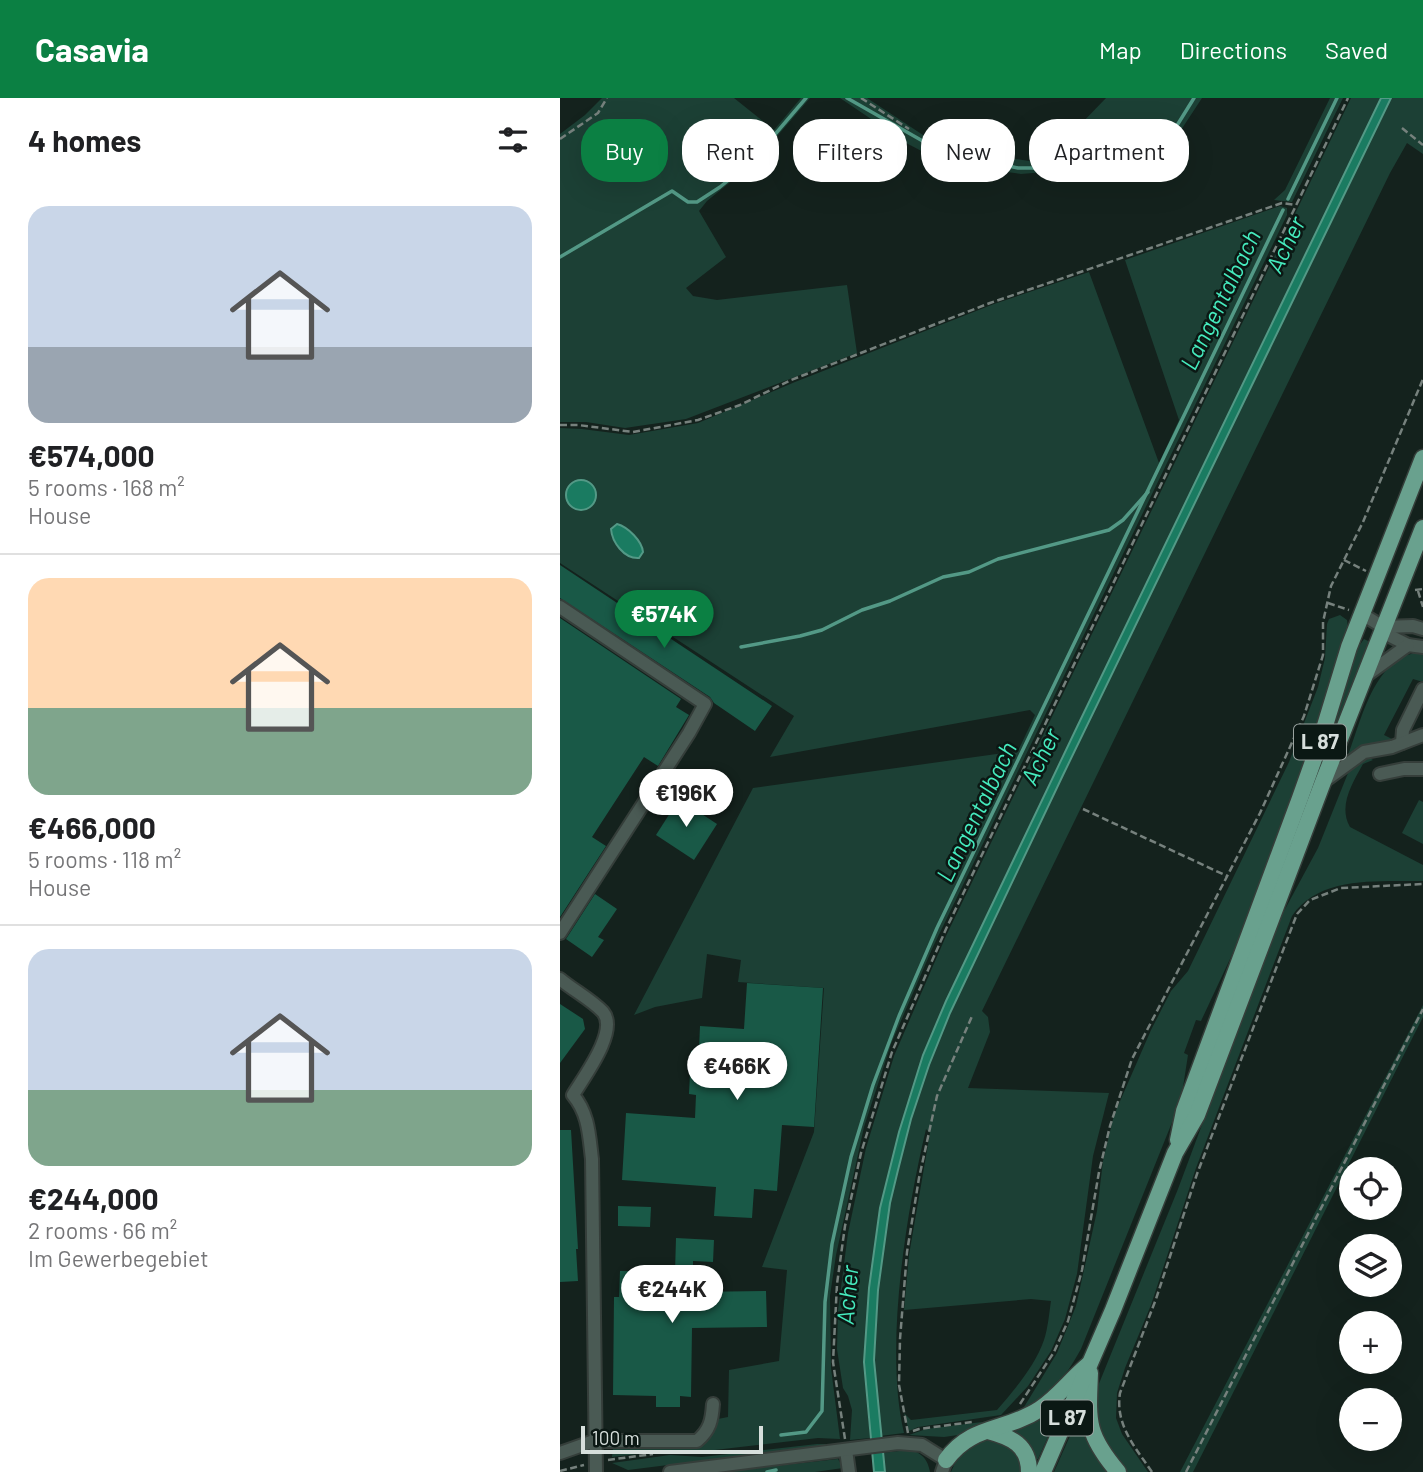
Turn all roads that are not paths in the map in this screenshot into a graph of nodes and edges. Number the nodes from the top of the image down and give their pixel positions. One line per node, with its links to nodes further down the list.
1 (1423, 458): 4 (main road, L 87)
2 (1423, 528): 5 (main road, L 87)
3 (560, 607): 16 (street)
4 (1362, 614): 5 (street); 19 (main road, L 87)
5 (1383, 627): 6 (street); 7 (street); 9 (main road, L 87)
6 (1423, 629)
7 (1408, 645): 8 (street); 9 (street)
8 (1423, 647)
9 (1364, 678): 15 (main road, L 87)
10 (1423, 689): 12 (street)
11 (1423, 735): 12 (street)
12 (1402, 743): 15 (street)
13 (1423, 769): 14 (street)
14 (1380, 774)
15 (1323, 782): 19 (main road, L 87)
16 (560, 933)
17 (560, 979): 18 (street)
18 (567, 1095): 23 (street)
19 (1175, 1153): 20 (main road, L 87)
20 (1090, 1364): 22 (main road); 31 (main road, L 87); 32 (main road)
21 (713, 1404): 23 (street)
22 (983, 1426): 26 (main road); 30 (main road)
23 (594, 1441): 25 (street); 27 (street)
24 (850, 1445): 26 (street); 28 (street); 29 (street)
25 (560, 1453)
26 (944, 1466)
27 (596, 1467)
28 (670, 1472)
29 (849, 1472)
30 (1029, 1472)
31 (1043, 1472)
32 (1118, 1472)

